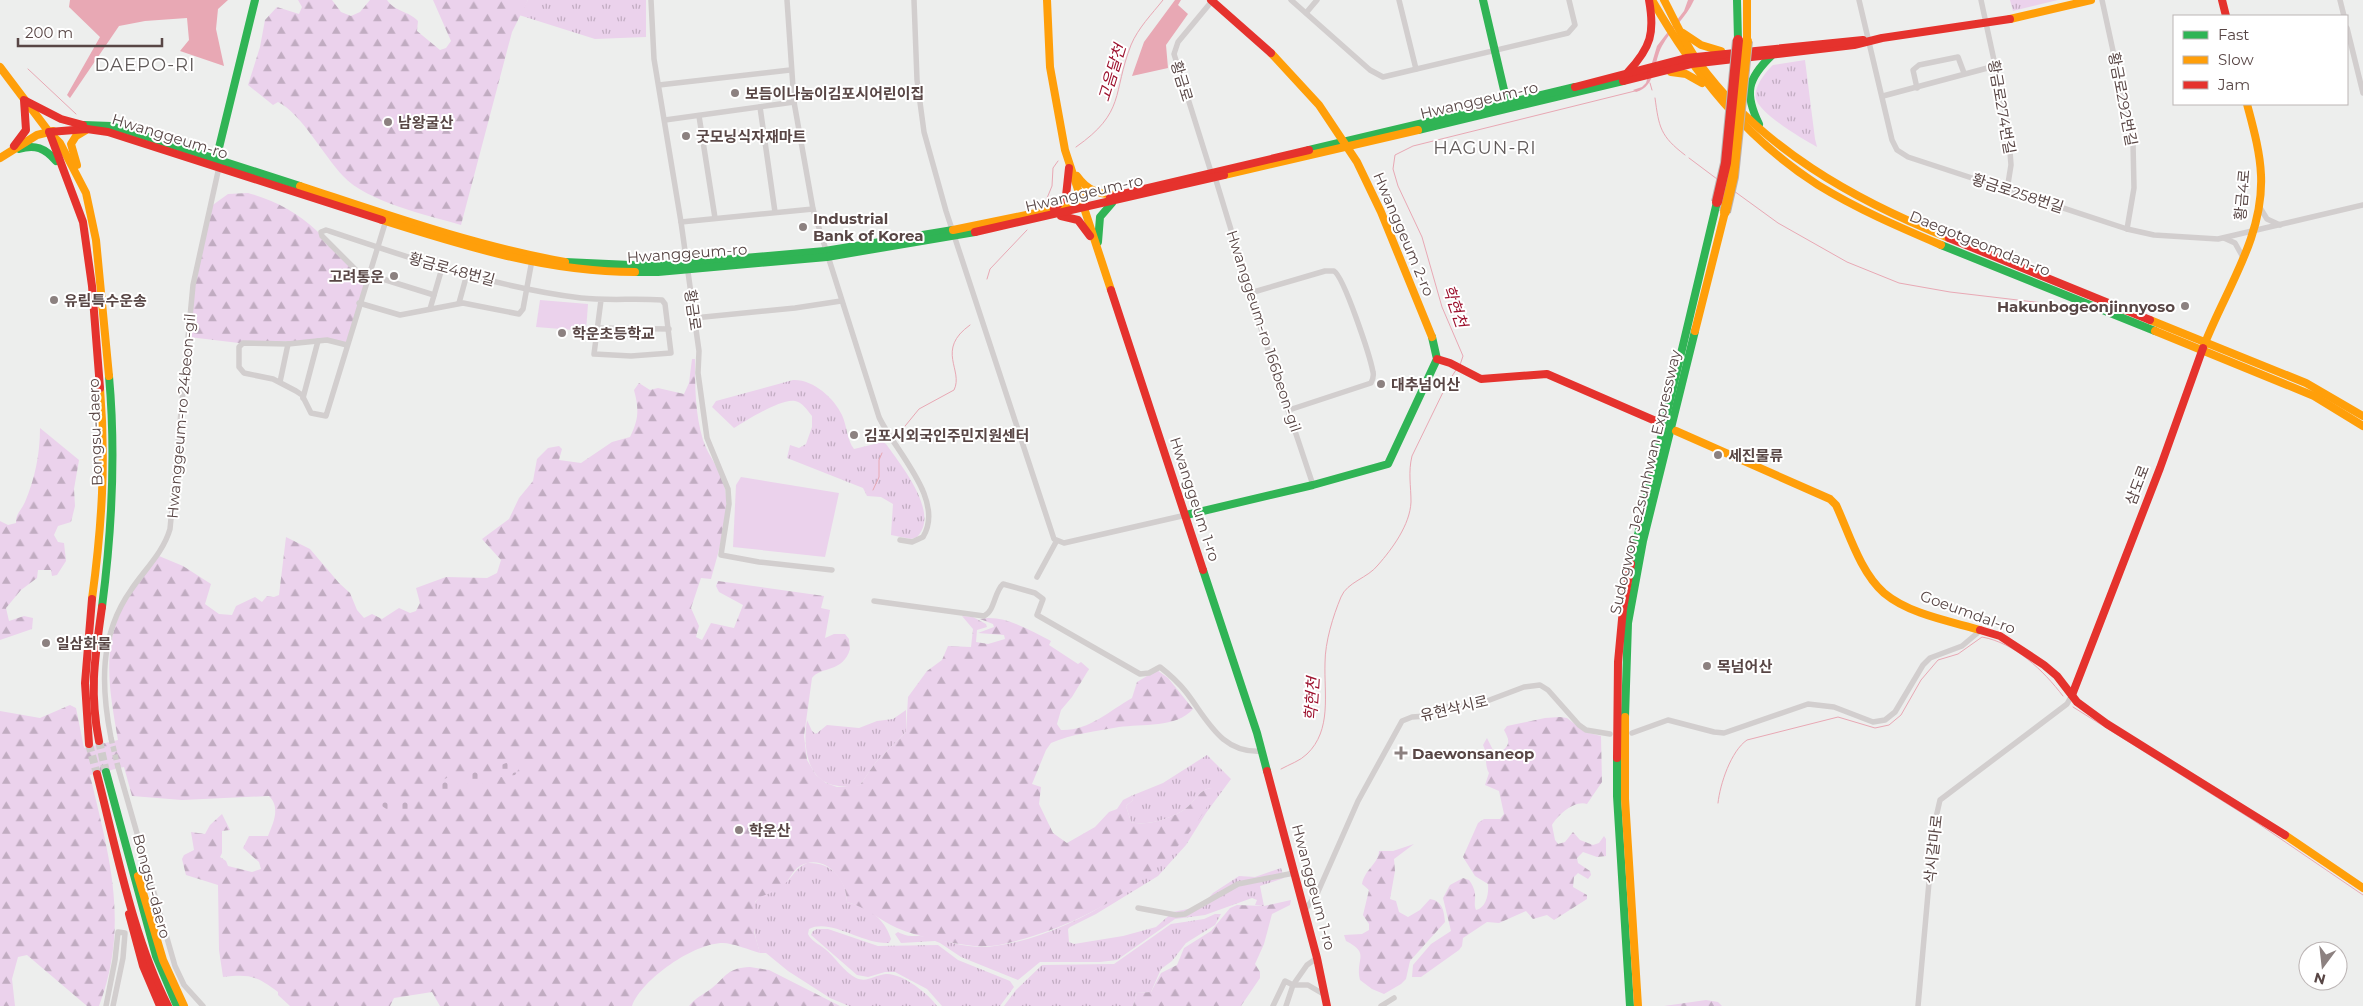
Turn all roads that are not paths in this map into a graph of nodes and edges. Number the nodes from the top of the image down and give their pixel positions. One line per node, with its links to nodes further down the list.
1 (255, 0): 58 (main road)
2 (651, 0): 41 (street, 황금로)
3 (787, 0): 38 (street)
4 (914, 0): 77 (street)
5 (1047, 0): 59 (main road, Hwanggeum 1-ro)
6 (1212, 0): 56 (main road, Hwanggeum 2-ro); 60 (street, 황금로)
7 (1291, 0): 22 (street)
8 (1318, 0): 22 (street)
9 (1398, 0): 36 (street)
10 (1483, 0): 30 (main road)
11 (1569, 0): 30 (street)
12 (1651, 0): 27 (main road, Daegotgeomdan-ro); 40 (main road)
13 (1664, 0): 27 (main road, Daegotgeomdan-ro)
14 (1737, 0): 28 (main road, Sudogwon Je2sunhwan Expressway)
15 (1746, 0): 28 (main road, Sudogwon Je2sunhwan Expressway)
16 (1859, 0): 29 (street, 황금로258번길)
17 (1981, 0): 25 (street, 황금로274번길)
18 (2091, 0): 25 (main road, Hwanggeum-ro)
19 (2102, 0): 75 (street, 황금로292번길)
20 (2222, 0): 23 (main road)
21 (2340, 0): 24 (street)
22 (1306, 13): 36 (street)
23 (2226, 15)
24 (2344, 15)
25 (1986, 24): 29 (main road, Hwanggeum-ro); 34 (street, 황금로274번길)
26 (2348, 32): 44 (street)
27 (1682, 37): 31 (main road); 33 (main road, Daegotgeomdan-ro)
28 (1742, 40): 147 (main road, Sudogwon Je2sunhwan Expressway, bridge); 148 (main road, Sudogwon Je2sunhwan Expressway, bridge)
29 (1869, 40): 31 (main road, Hwanggeum-ro); 32 (main road, Hwanggeum-ro); 45 (street, 황금로258번길)
30 (1495, 49): 36 (street); 49 (main road)
31 (1731, 53): 33 (main road, Hwanggeum-ro)
32 (1772, 55): 33 (main road, Hwanggeum-ro); 55 (main road)
33 (1693, 60): 37 (main road, Hwanggeum-ro); 42 (main road, Daegotgeomdan-ro); 55 (main road, Daegotgeomdan-ro)
34 (1995, 66): 39 (street); 62 (street, 황금로274번길)
35 (0, 67): 46 (main road, Bongsu-daero)
36 (1416, 69)
37 (1669, 69): 40 (main road, Hwanggeum-ro); 40 (main road, Hwanggeum-ro); 42 (main road)
38 (790, 70): 41 (street); 47 (street)
39 (1964, 74): 43 (street); 43 (street)
40 (1630, 76): 49 (main road, Hwanggeum-ro)
41 (659, 85): 52 (street, 황금로)
42 (1710, 88): 103 (main road, Daegotgeomdan-ro)
43 (1917, 88): 45 (street)
44 (2363, 93)
45 (1882, 96): 62 (street, 황금로258번길)
46 (24, 100): 53 (main road); 54 (main road, Bongsu-daero); 57 (main road)
47 (794, 102): 50 (street); 68 (street)
48 (2247, 105): 67 (main road, 황금4로)
49 (1508, 106): 56 (main road, Hwanggeum-ro)
50 (760, 107): 51 (street); 69 (street)
51 (699, 116): 52 (street); 72 (street)
52 (665, 120): 73 (street, 황금로)
53 (85, 127): 54 (main road, Hwanggeum-ro); 58 (main road, Hwanggeum-ro); 63 (main road)
54 (49, 132): 57 (main road, Hwanggeum-ro); 61 (main road, Bongsu-daero); 63 (main road, Bongsu-daero)
55 (1764, 132): 103 (main road, Daegotgeomdan-ro)
56 (1346, 144): 60 (main road, Hwanggeum-ro); 104 (main road, Hwanggeum 2-ro)
57 (3, 156): 61 (main road)
58 (218, 164): 71 (main road, Hwanggeum-ro); 123 (street, Hwanggeum-ro 24beon-gil)
59 (1070, 164): 64 (main road); 66 (main road, Hwanggeum 1-ro); 70 (main road)
60 (1213, 174): 64 (main road, Hwanggeum-ro); 90 (street, Hwanggeum-ro 166beon-gil)
61 (71, 185): 63 (main road, Bongsu-daero)
62 (2007, 190): 75 (street, 황금로258번길)
63 (86, 193)
64 (1116, 198): 66 (main road, Hwanggeum-ro); 80 (main road)
65 (2363, 205): 74 (street, 황금로258번길)
66 (1084, 206): 70 (main road, Hwanggeum-ro); 80 (main road, Hwanggeum 1-ro)
67 (2259, 206): 74 (street); 76 (main road, 황금4로)
68 (813, 209): 69 (street); 81 (street)
69 (776, 212): 72 (street)
70 (1053, 213): 77 (main road, Hwanggeum-ro); 80 (main road)
71 (387, 218): 79 (street); 82 (main road, Hwanggeum-ro)
72 (715, 218): 73 (street)
73 (682, 222): 84 (street, 황금로)
74 (2280, 225): 76 (street, 황금로258번길)
75 (2127, 229): 78 (street, 황금로258번길)
76 (2254, 232): 78 (street, 황금로258번길); 83 (main road, 황금4로)
77 (954, 234): 81 (main road, Hwanggeum-ro); 115 (street)
78 (2224, 238): 83 (street)
79 (378, 248): 85 (street, 황금로48번길); 87 (street); 87 (street, 황금로48번길)
80 (1099, 251): 113 (main road, Hwanggeum 1-ro)
81 (826, 254): 84 (main road, Hwanggeum-ro); 93 (street)
82 (532, 259): 84 (main road, Hwanggeum-ro); 89 (street)
83 (2244, 259): 88 (main road, 황금4로)
84 (687, 267): 97 (street, 황금로)
85 (442, 268): 86 (street, 황금로48번길); 91 (street)
86 (466, 274): 89 (street, 황금로48번길); 95 (street)
87 (369, 275): 91 (street, 황금로48번길); 94 (street)
88 (2230, 286): 103 (main road, 삼도로)
89 (527, 288): 92 (street, 황금로48번길); 95 (street)
90 (1250, 293): 107 (street, Hwanggeum-ro 166beon-gil); 107 (street)
91 (434, 295): 96 (street)
92 (601, 300): 98 (street); 99 (street, 황금로48번길)
93 (841, 301): 97 (street); 114 (street)
94 (359, 303): 96 (street); 102 (street)
95 (459, 303): 96 (street)
96 (430, 309)
97 (694, 318): 116 (street, 황금로)
98 (598, 328): 99 (street); 99 (street)
99 (669, 329)
100 (318, 341): 101 (street); 102 (street); 106 (street)
101 (288, 344): 105 (street); 105 (street)
102 (346, 345): 106 (street)
103 (2204, 346): 108 (main road, Daegotgeomdan-ro); 110 (main road, Daegotgeomdan-ro); 120 (main road, 삼도로)
104 (1437, 359): 109 (main road); 112 (main road)
105 (280, 382): 106 (street)
106 (304, 398)
107 (1289, 410): 112 (street, Hwanggeum-ro 166beon-gil)
108 (2363, 416)
109 (1658, 422)
110 (2363, 426)
111 (1676, 431): 119 (main road, Goeumdal-ro)
112 (1313, 485): 113 (main road)
113 (1186, 515): 115 (street); 124 (main road, Hwanggeum 1-ro)
114 (900, 540)
115 (1056, 542): 117 (street)
116 (832, 570)
117 (1038, 577)
118 (874, 601): 124 (street)
119 (1981, 630): 120 (main road, Goeumdal-ro); 121 (street)
120 (2072, 695): 129 (main road, Goeumdal-ro); 149 (street, 삭시갈마로)
121 (1632, 733)
122 (1610, 734): 131 (street, 유현삭시로)
123 (111, 738)
124 (1262, 751): 127 (main road, Hwanggeum 1-ro)
125 (118, 767): 142 (street)
126 (129, 855): 128 (main road, Bongsu-daero); 140 (main road, Bongsu-daero); 141 (main road)
127 (1294, 873): 130 (street); 131 (main road, Hwanggeum 1-ro)
128 (122, 875): 138 (main road); 139 (main road, Bongsu-daero)
129 (2363, 888)
130 (1138, 908)
131 (1304, 912): 132 (main road, Hwanggeum 1-ro)
132 (1317, 958): 133 (street); 134 (main road, Hwanggeum 1-ro)
133 (1293, 985): 134 (street); 143 (street); 144 (street)
134 (1325, 995): 145 (main road, Hwanggeum 1-ro)
135 (1394, 998): 146 (street)
136 (106, 1006): 137 (street)
137 (113, 1006)
138 (160, 1006)
139 (168, 1006)
140 (177, 1006)
141 (184, 1006)
142 (203, 1006)
143 (1273, 1006)
144 (1286, 1006)
145 (1327, 1006)
146 (1381, 1006)
147 (1630, 1006)
148 (1638, 1006)
149 (1918, 1006)

